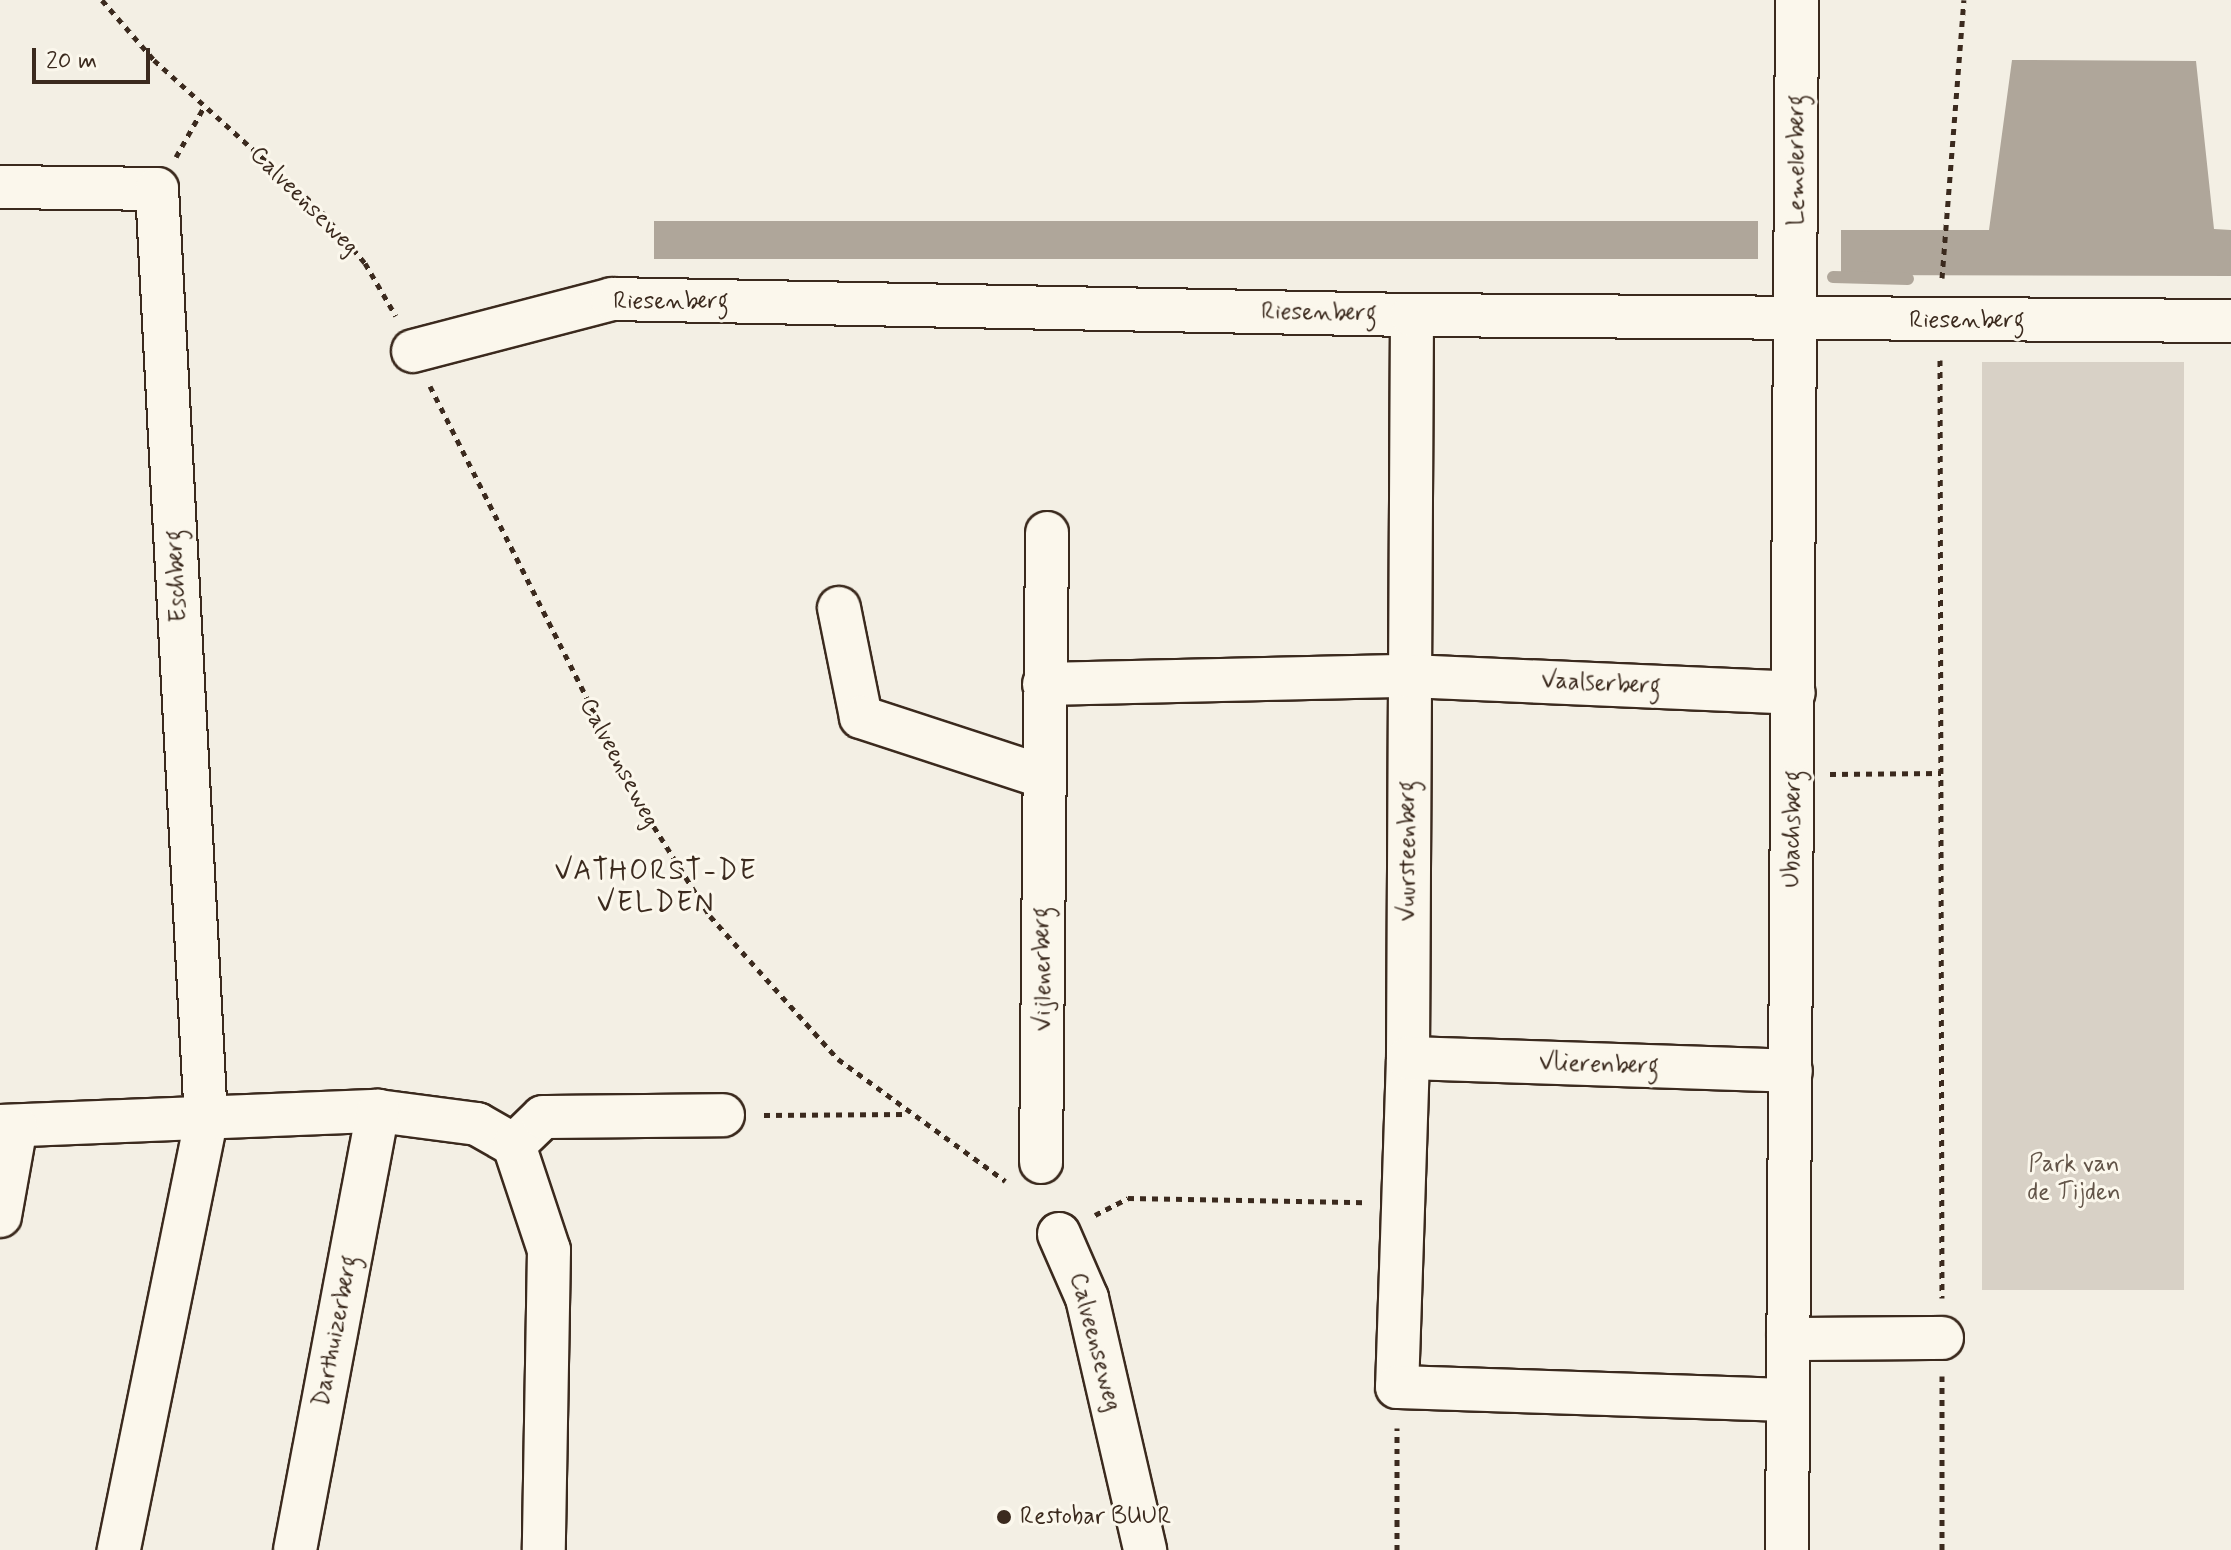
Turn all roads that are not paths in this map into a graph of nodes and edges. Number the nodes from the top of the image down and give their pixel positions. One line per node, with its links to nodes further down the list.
1 (1797, 0): 4 (street, Lemelerberg)
2 (0, 187): 17 (street, Eschberg)
3 (1412, 315): 4 (street, Riesenberg); 6 (street, Riesenberg); 9 (street, Vuursteenberg)
4 (1797, 320): 5 (street, Riesenberg); 11 (street, Ubachsberg)
5 (2231, 321)
6 (413, 351)
7 (1047, 533): 10 (street, Vijlenerberg)
8 (839, 608): 12 (street)
9 (1409, 676): 10 (street); 11 (street, Vaalserberg); 13 (street, Vuursteenberg)
10 (1044, 684): 12 (street, Vijlenerberg)
11 (1794, 693): 14 (street, Ubachsberg)
12 (1041, 776): 20 (street, Vijlenerberg)
13 (1408, 1058): 14 (street, Vlierenberg); 25 (street, Vuursteenberg)
14 (1791, 1071): 24 (street, Ubachsberg)
15 (378, 1111): 17 (street); 19 (street); 27 (street, Darthuizerberg)
16 (723, 1115): 19 (street)
17 (206, 1121): 18 (street); 26 (street)
18 (8, 1126): 21 (street)
19 (514, 1145): 28 (street)
20 (1025, 1173)
21 (0, 1216)
22 (1059, 1234): 29 (street, Calveenseweg)
23 (1942, 1338): 24 (street)
24 (1788, 1339): 25 (street, Ubachsberg)
25 (1788, 1400): 30 (street, Ubachsberg)
26 (119, 1550)
27 (295, 1550)
28 (544, 1550)
29 (1145, 1550)
30 (1787, 1550)

